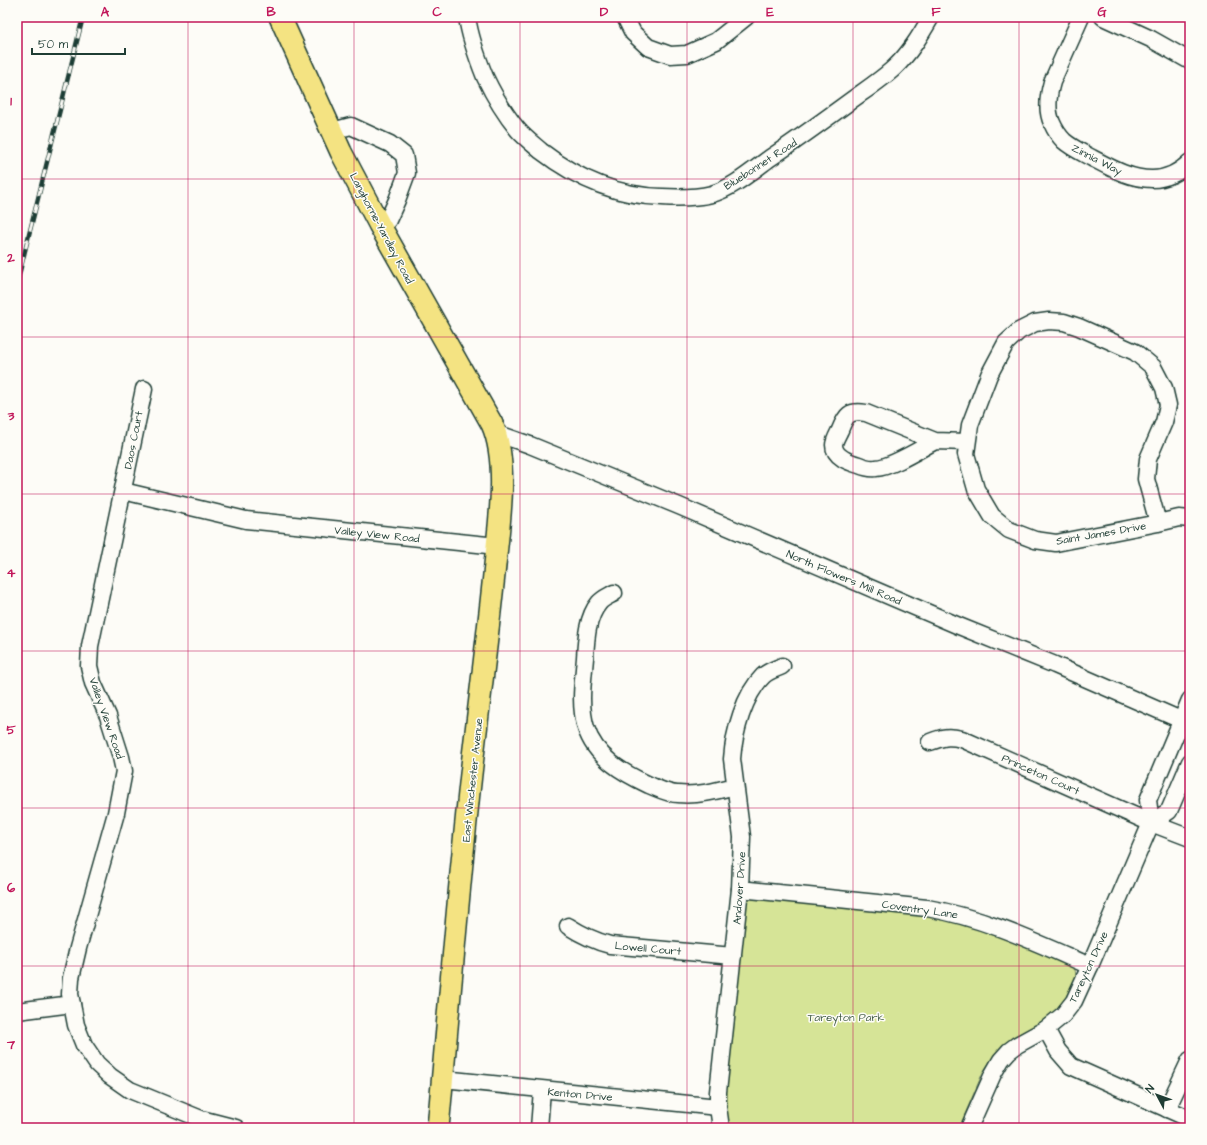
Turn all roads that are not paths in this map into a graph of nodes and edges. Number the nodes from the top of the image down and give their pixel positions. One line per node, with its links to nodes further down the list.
1 (280, 17): 9 (main road, Langhorne-Yardley Road)
2 (467, 17): 5 (street, Bluebonnet Road)
3 (625, 17): 4 (street)
4 (746, 17)
5 (931, 17)
6 (1081, 17): 10 (street, Zinnia Way)
7 (1103, 17): 8 (street)
8 (1190, 61)
9 (332, 131): 11 (main road, Langhorne-Yardley Road); 11 (street)
10 (1190, 162)
11 (380, 227): 13 (main road, Langhorne-Yardley Road)
12 (144, 389): 16 (street, Daos Court)
13 (496, 433): 19 (main road, East Winchester Avenue); 23 (street, North Flowers Mill Road)
14 (935, 441): 14 (street); 15 (street)
15 (967, 442): 18 (street, Saint James Drive); 18 (street, Saint James Drive)
16 (123, 491): 19 (street, Valley View Road); 33 (street, Valley View Road)
17 (1190, 519): 18 (street, Saint James Drive)
18 (1158, 523)
19 (497, 546): 37 (main road, East Winchester Avenue)
20 (614, 593): 26 (street)
21 (782, 666): 26 (street, Andover Drive)
22 (1190, 700): 23 (street)
23 (1185, 722): 27 (street)
24 (930, 742): 27 (street, Princeton Court)
25 (1190, 762): 27 (street)
26 (735, 786): 29 (street, Andover Drive)
27 (1151, 823): 28 (street, Princeton Court); 32 (street, Tareyton Drive)
28 (1190, 838)
29 (740, 889): 31 (street, Andover Drive); 32 (street, Coventry Lane)
30 (568, 926): 31 (street, Lowell Court)
31 (733, 956): 39 (street, Andover Drive)
32 (1090, 966): 35 (street, Tareyton Drive)
33 (72, 1004): 34 (street); 42 (street, Valley View Road)
34 (17, 1010)
35 (1046, 1029): 40 (street); 46 (street, Tareyton Drive)
36 (1190, 1060): 40 (street)
37 (442, 1079): 38 (street, Kenton Drive); 43 (main road, East Winchester Avenue)
38 (542, 1090): 39 (street, Kenton Drive); 44 (street)
39 (718, 1107): 45 (street, Andover Drive)
40 (1167, 1109): 41 (street)
41 (1190, 1119)
42 (236, 1128)
43 (438, 1128)
44 (539, 1128)
45 (721, 1128)
46 (969, 1128)

